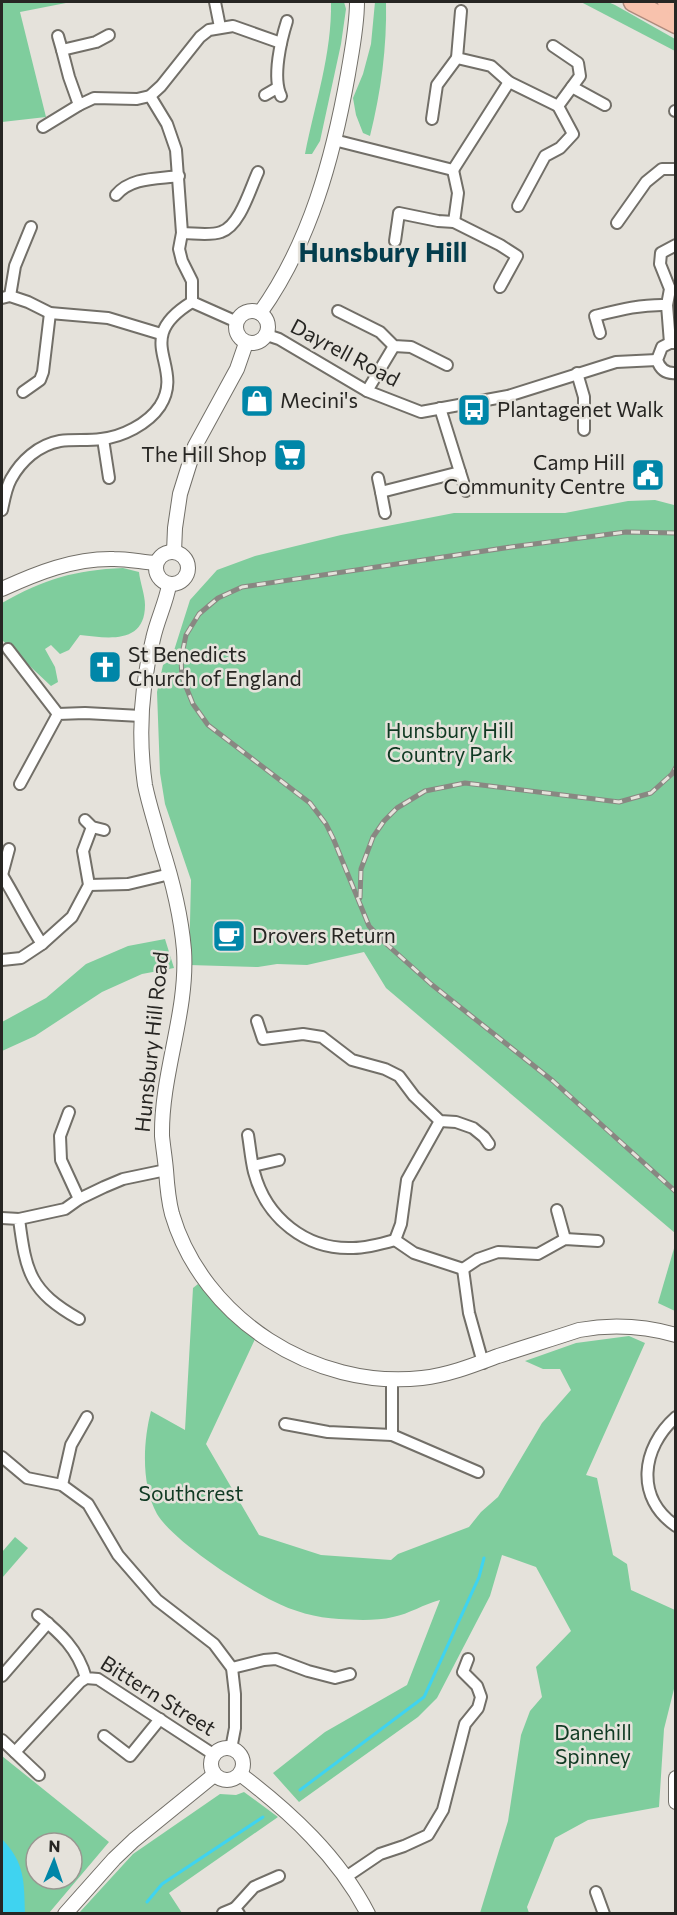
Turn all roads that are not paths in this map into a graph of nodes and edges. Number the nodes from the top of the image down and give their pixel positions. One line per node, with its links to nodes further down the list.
1 (215, 2): 9 (street)
2 (357, 2): 25 (street)
3 (633, 2): 8 (highway)
4 (667, 2): 5 (highway)
5 (675, 6)
6 (461, 11): 15 (street)
7 (287, 21): 12 (street)
8 (675, 24)
9 (220, 27): 12 (street); 19 (street)
10 (109, 34): 14 (street)
11 (58, 36): 14 (street)
12 (281, 43): 18 (street)
13 (553, 46): 17 (street)
14 (62, 50): 20 (street)
15 (457, 58): 16 (street); 23 (street)
16 (509, 82): 22 (street); 27 (street)
17 (572, 87): 21 (street); 22 (street)
18 (265, 95)
19 (150, 96): 20 (street); 30 (street)
20 (79, 105): 24 (street)
21 (605, 105)
22 (558, 106): 31 (street)
23 (432, 119)
24 (43, 127)
25 (334, 141): 27 (street); 44 (street)
26 (675, 169): 33 (street)
27 (453, 170): 32 (street)
28 (258, 172): 35 (street)
29 (116, 176): 30 (street)
30 (179, 176): 35 (street)
31 (518, 206)
32 (454, 222): 36 (street); 38 (street)
33 (617, 223)
34 (31, 227): 39 (street)
35 (182, 233): 40 (street)
36 (395, 241)
37 (675, 245): 41 (street)
38 (500, 287)
39 (5, 297): 43 (street)
40 (192, 302): 45 (street); 47 (street)
41 (667, 305): 46 (street); 50 (street)
42 (338, 310): 51 (street)
43 (50, 313): 47 (street); 56 (street)
44 (260, 313): 45 (street); 48 (street)
45 (237, 322): 49 (street)
46 (600, 333)
47 (161, 334): 60 (street)
48 (267, 335): 49 (street); 57 (street, Dayrell Road)
49 (246, 343): 68 (street)
50 (673, 343): 52 (street)
51 (393, 346): 53 (street); 57 (street)
52 (657, 360): 54 (street, Dayrell Road); 55 (street)
53 (447, 365)
54 (578, 373): 58 (street, Dayrell Road); 59 (street)
55 (675, 373)
56 (23, 392)
57 (367, 392): 58 (street, Dayrell Road)
58 (440, 408): 61 (street)
59 (584, 430)
60 (103, 439): 62 (street); 66 (street)
61 (460, 472): 64 (street); 65 (street)
62 (109, 478)
63 (378, 478): 65 (street)
64 (466, 491)
65 (381, 492): 67 (street)
66 (2, 510)
67 (385, 513)
68 (174, 552): 69 (street); 70 (street)
69 (156, 564): 70 (street); 71 (street)
70 (170, 585): 74 (street, Hunsbury Hill Road)
71 (2, 589)
72 (8, 649): 73 (street)
73 (58, 714): 74 (street); 75 (street)
74 (141, 716): 78 (street, Hunsbury Hill Road)
75 (20, 784)
76 (104, 830): 80 (street)
77 (9, 849): 79 (street)
78 (170, 874): 80 (street); 90 (street, Hunsbury Hill Road)
79 (2, 875): 81 (street)
80 (89, 885): 81 (street)
81 (42, 944): 82 (street)
82 (2, 960)
83 (257, 1021): 85 (street)
84 (69, 1112): 91 (street)
85 (440, 1121): 87 (street); 96 (street)
86 (248, 1135): 89 (street)
87 (489, 1144)
88 (279, 1160): 89 (street)
89 (253, 1166): 96 (street)
90 (166, 1170): 91 (street); 102 (street, Hunsbury Hill Road)
91 (79, 1199): 94 (street)
92 (557, 1210): 95 (street)
93 (2, 1218): 94 (street)
94 (19, 1219): 99 (street)
95 (565, 1239): 97 (street); 98 (street)
96 (395, 1240): 98 (street)
97 (598, 1241)
98 (463, 1269): 101 (street)
99 (80, 1319)
100 (675, 1335): 101 (street, Hunsbury Hill Road)
101 (483, 1363): 102 (street, Hunsbury Hill Road)
102 (392, 1380): 106 (street)
103 (87, 1417): 109 (street)
104 (675, 1417): 110 (street)
105 (285, 1424): 106 (street)
106 (392, 1435): 108 (street)
107 (2, 1456): 109 (street)
108 (478, 1472)
109 (62, 1485): 114 (street)
110 (675, 1526)
111 (39, 1615): 112 (street, Bittern Street)
112 (48, 1623): 116 (street); 117 (street, Bittern Street)
113 (468, 1659): 130 (street)
114 (232, 1668): 115 (street); 121 (street)
115 (350, 1674)
116 (2, 1676)
117 (86, 1677): 118 (street, Bittern Street); 122 (street)
118 (160, 1719): 119 (street); 123 (street, Bittern Street)
119 (104, 1736)
120 (2, 1740): 122 (street)
121 (231, 1749): 123 (street); 124 (street)
122 (15, 1752): 125 (street)
123 (213, 1754): 126 (street)
124 (240, 1773): 126 (street); 130 (street)
125 (39, 1775)
126 (214, 1775): 134 (street)
127 (675, 1778): 128 (street)
128 (675, 1802)
129 (279, 1876): 132 (street)
130 (346, 1876): 135 (street)
131 (596, 1892): 136 (street)
132 (237, 1911): 133 (street)
133 (223, 1913)
134 (65, 1914)
135 (368, 1914)
136 (604, 1914)

